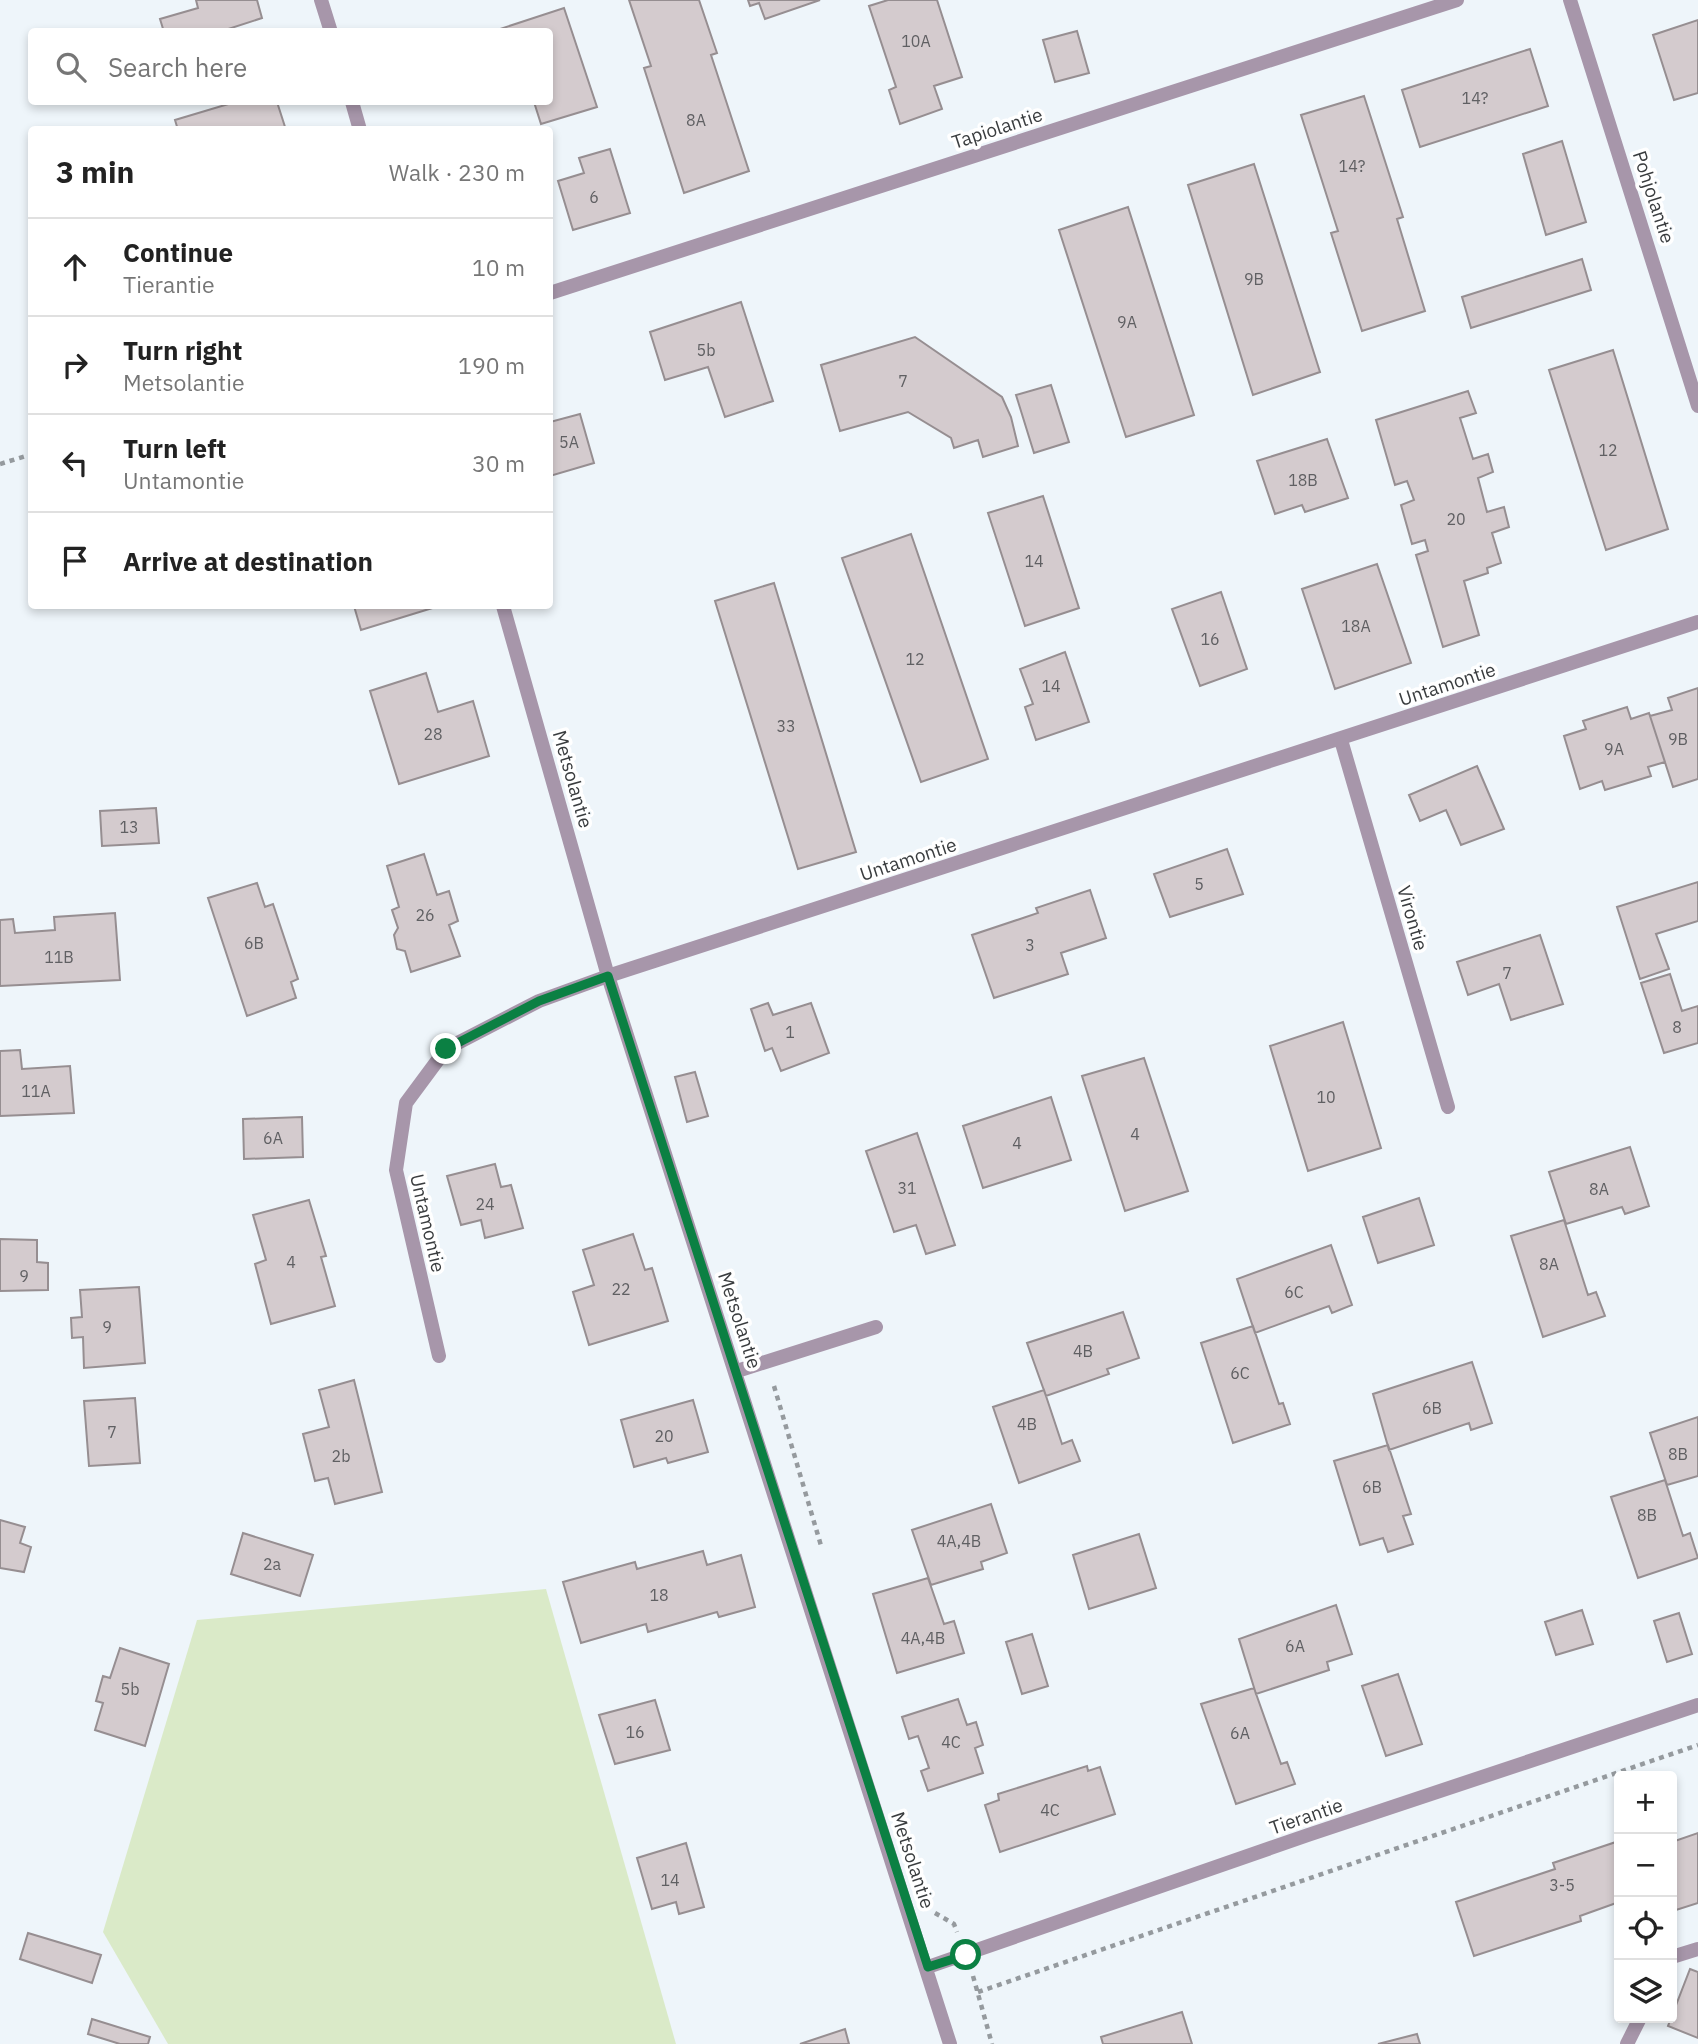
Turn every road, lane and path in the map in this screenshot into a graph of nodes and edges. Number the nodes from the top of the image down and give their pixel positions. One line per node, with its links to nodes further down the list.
1 (321, 0): 4 (street)
2 (1457, 0): 7 (street, Tapiolantie)
3 (1570, 0): 8 (street, Pohjolantie)
4 (330, 28)
5 (353, 105): 6 (street)
6 (359, 126)
7 (553, 292)
8 (1698, 405)
9 (28, 455): 10 (path)
10 (0, 464)
11 (504, 609): 14 (street, Metsolantie)
12 (1698, 622): 13 (street, Untamontie)
13 (1341, 740): 14 (street, Untamontie); 15 (street, Virontie)
14 (608, 976): 17 (street, Untamontie); 18 (street, Metsolantie)
15 (1448, 1107)
16 (876, 1327): 18 (street)
17 (439, 1356)
18 (737, 1371): 23 (street, Metsolantie)
19 (1698, 1705): 23 (street, Tierantie)
20 (1698, 1745): 26 (path)
21 (1698, 1949): 22 (street)
22 (1677, 1955)
23 (928, 1967): 25 (street, Metsolantie)
24 (1638, 2023): 27 (street)
25 (950, 2044)
26 (992, 2044)
27 (1627, 2044)

